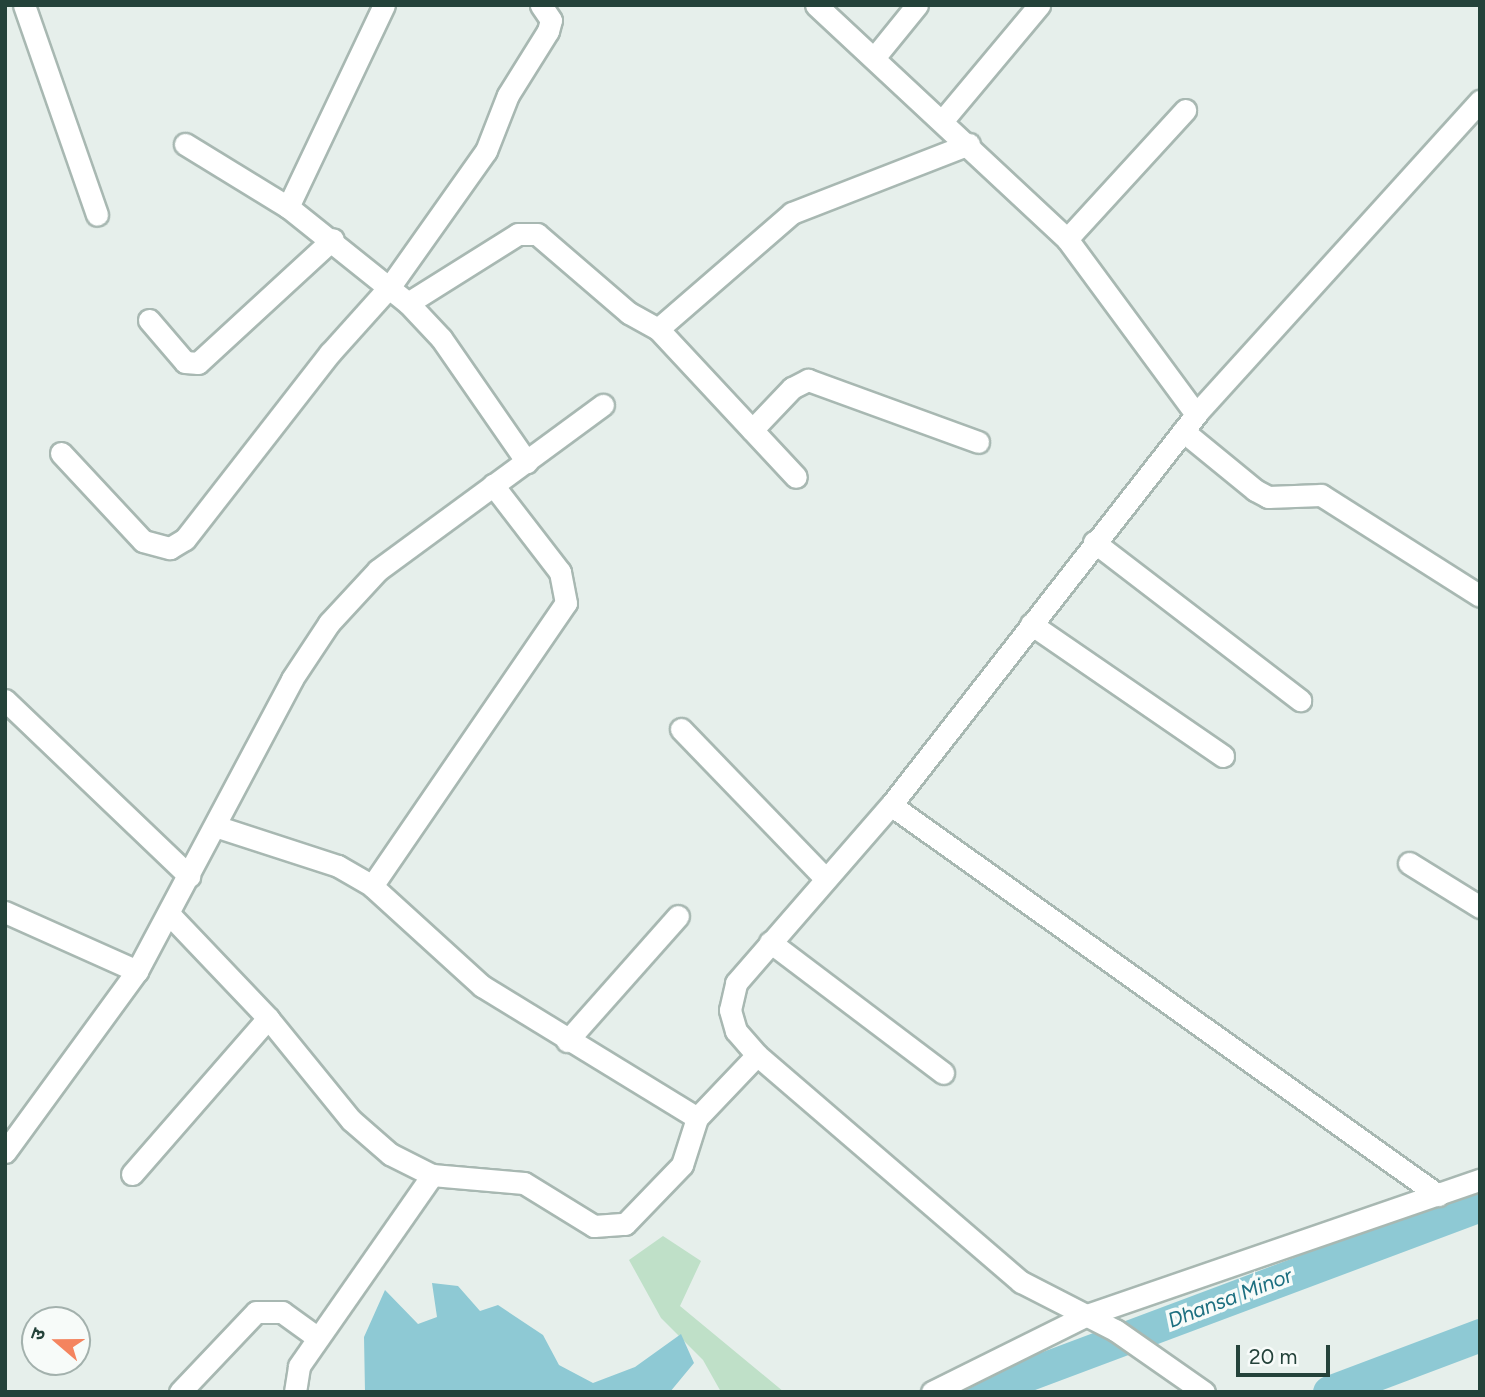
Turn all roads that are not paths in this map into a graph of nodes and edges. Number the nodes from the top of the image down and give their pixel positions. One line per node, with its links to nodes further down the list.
1 (24, 5): 14 (street)
2 (384, 5): 13 (street)
3 (541, 5): 17 (street)
4 (816, 5): 7 (street)
5 (917, 5): 7 (street)
6 (1039, 5): 10 (street)
7 (874, 58): 10 (street)
8 (1480, 101): 22 (street)
9 (1185, 110): 16 (street)
10 (943, 120): 12 (street)
11 (185, 144): 13 (street)
12 (969, 144): 16 (street); 20 (street)
13 (288, 207): 15 (street)
14 (97, 215)
15 (332, 239): 17 (street); 19 (street)
16 (1067, 239): 22 (street)
17 (391, 285): 18 (street); 26 (street)
18 (408, 303): 20 (street); 27 (street)
19 (149, 320)
20 (658, 329): 23 (street)
21 (603, 405): 27 (street)
22 (1196, 414): 24 (street)
23 (752, 430): 25 (street); 28 (street)
24 (1183, 431): 30 (street); 31 (street)
25 (978, 442)
26 (61, 453)
27 (527, 462): 29 (street)
28 (796, 477)
29 (493, 485): 38 (street); 42 (street)
30 (1094, 542): 32 (street); 34 (street)
31 (1480, 596)
32 (1031, 624): 36 (street); 37 (street)
33 (5, 700): 40 (street)
34 (1300, 700)
35 (681, 729): 41 (street)
36 (1223, 756)
37 (891, 804): 41 (street); 58 (street)
38 (215, 826): 40 (street); 42 (street)
39 (1409, 863): 43 (street)
40 (189, 876): 45 (street)
41 (824, 877): 47 (street)
42 (372, 886): 50 (street)
43 (1480, 907)
44 (5, 912): 48 (street)
45 (169, 914): 48 (street); 49 (street)
46 (678, 916): 50 (street)
47 (770, 942): 51 (street); 52 (street)
48 (137, 971): 54 (street)
49 (268, 1018): 55 (street); 56 (street)
50 (568, 1041): 53 (street)
51 (757, 1055): 53 (street); 59 (street)
52 (943, 1073)
53 (697, 1118): 56 (street)
54 (5, 1152)
55 (131, 1174)
56 (432, 1175): 60 (street)
57 (1480, 1180): 58 (street)
58 (1438, 1195): 59 (street)
59 (1087, 1315): 63 (street); 64 (street)
60 (318, 1338): 61 (street); 62 (street)
61 (180, 1392)
62 (295, 1392)
63 (932, 1392)
64 (1204, 1392)

